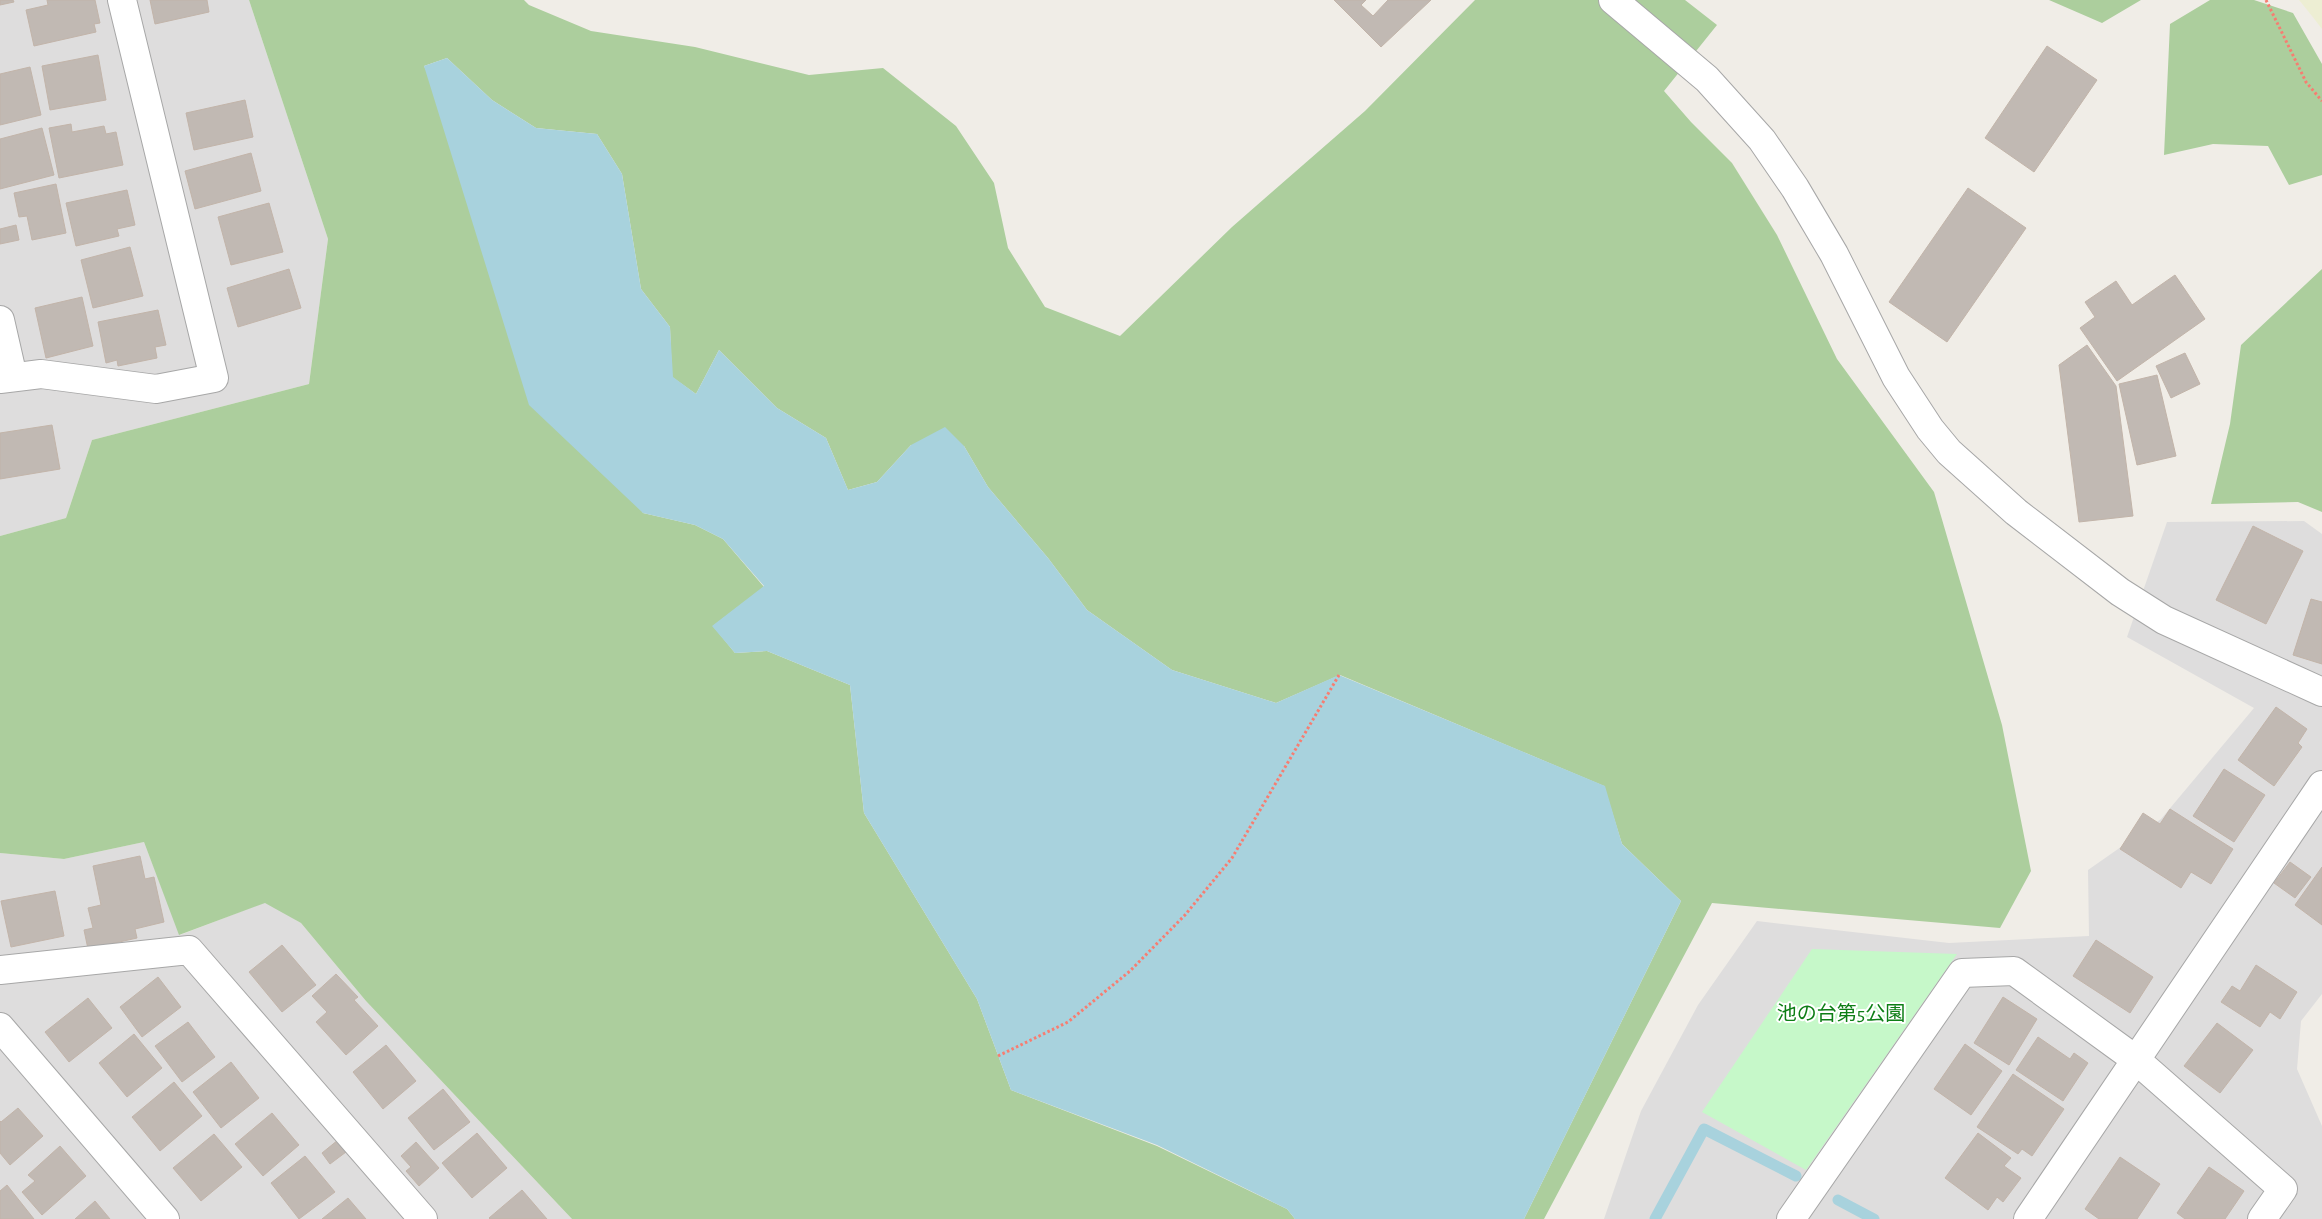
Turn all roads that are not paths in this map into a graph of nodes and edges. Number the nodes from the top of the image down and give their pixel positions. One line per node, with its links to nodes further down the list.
1 (122, 0): 4 (street)
2 (1613, 0): 5 (street)
3 (0, 320): 4 (street)
4 (7, 378)
5 (2322, 692)
6 (2322, 785): 9 (street)
7 (0, 970): 11 (street)
8 (0, 1027): 10 (street)
9 (2134, 1059): 12 (street); 13 (street); 14 (street)
10 (165, 1219)
11 (423, 1219)
12 (1790, 1219)
13 (2028, 1219)
14 (2262, 1219)

